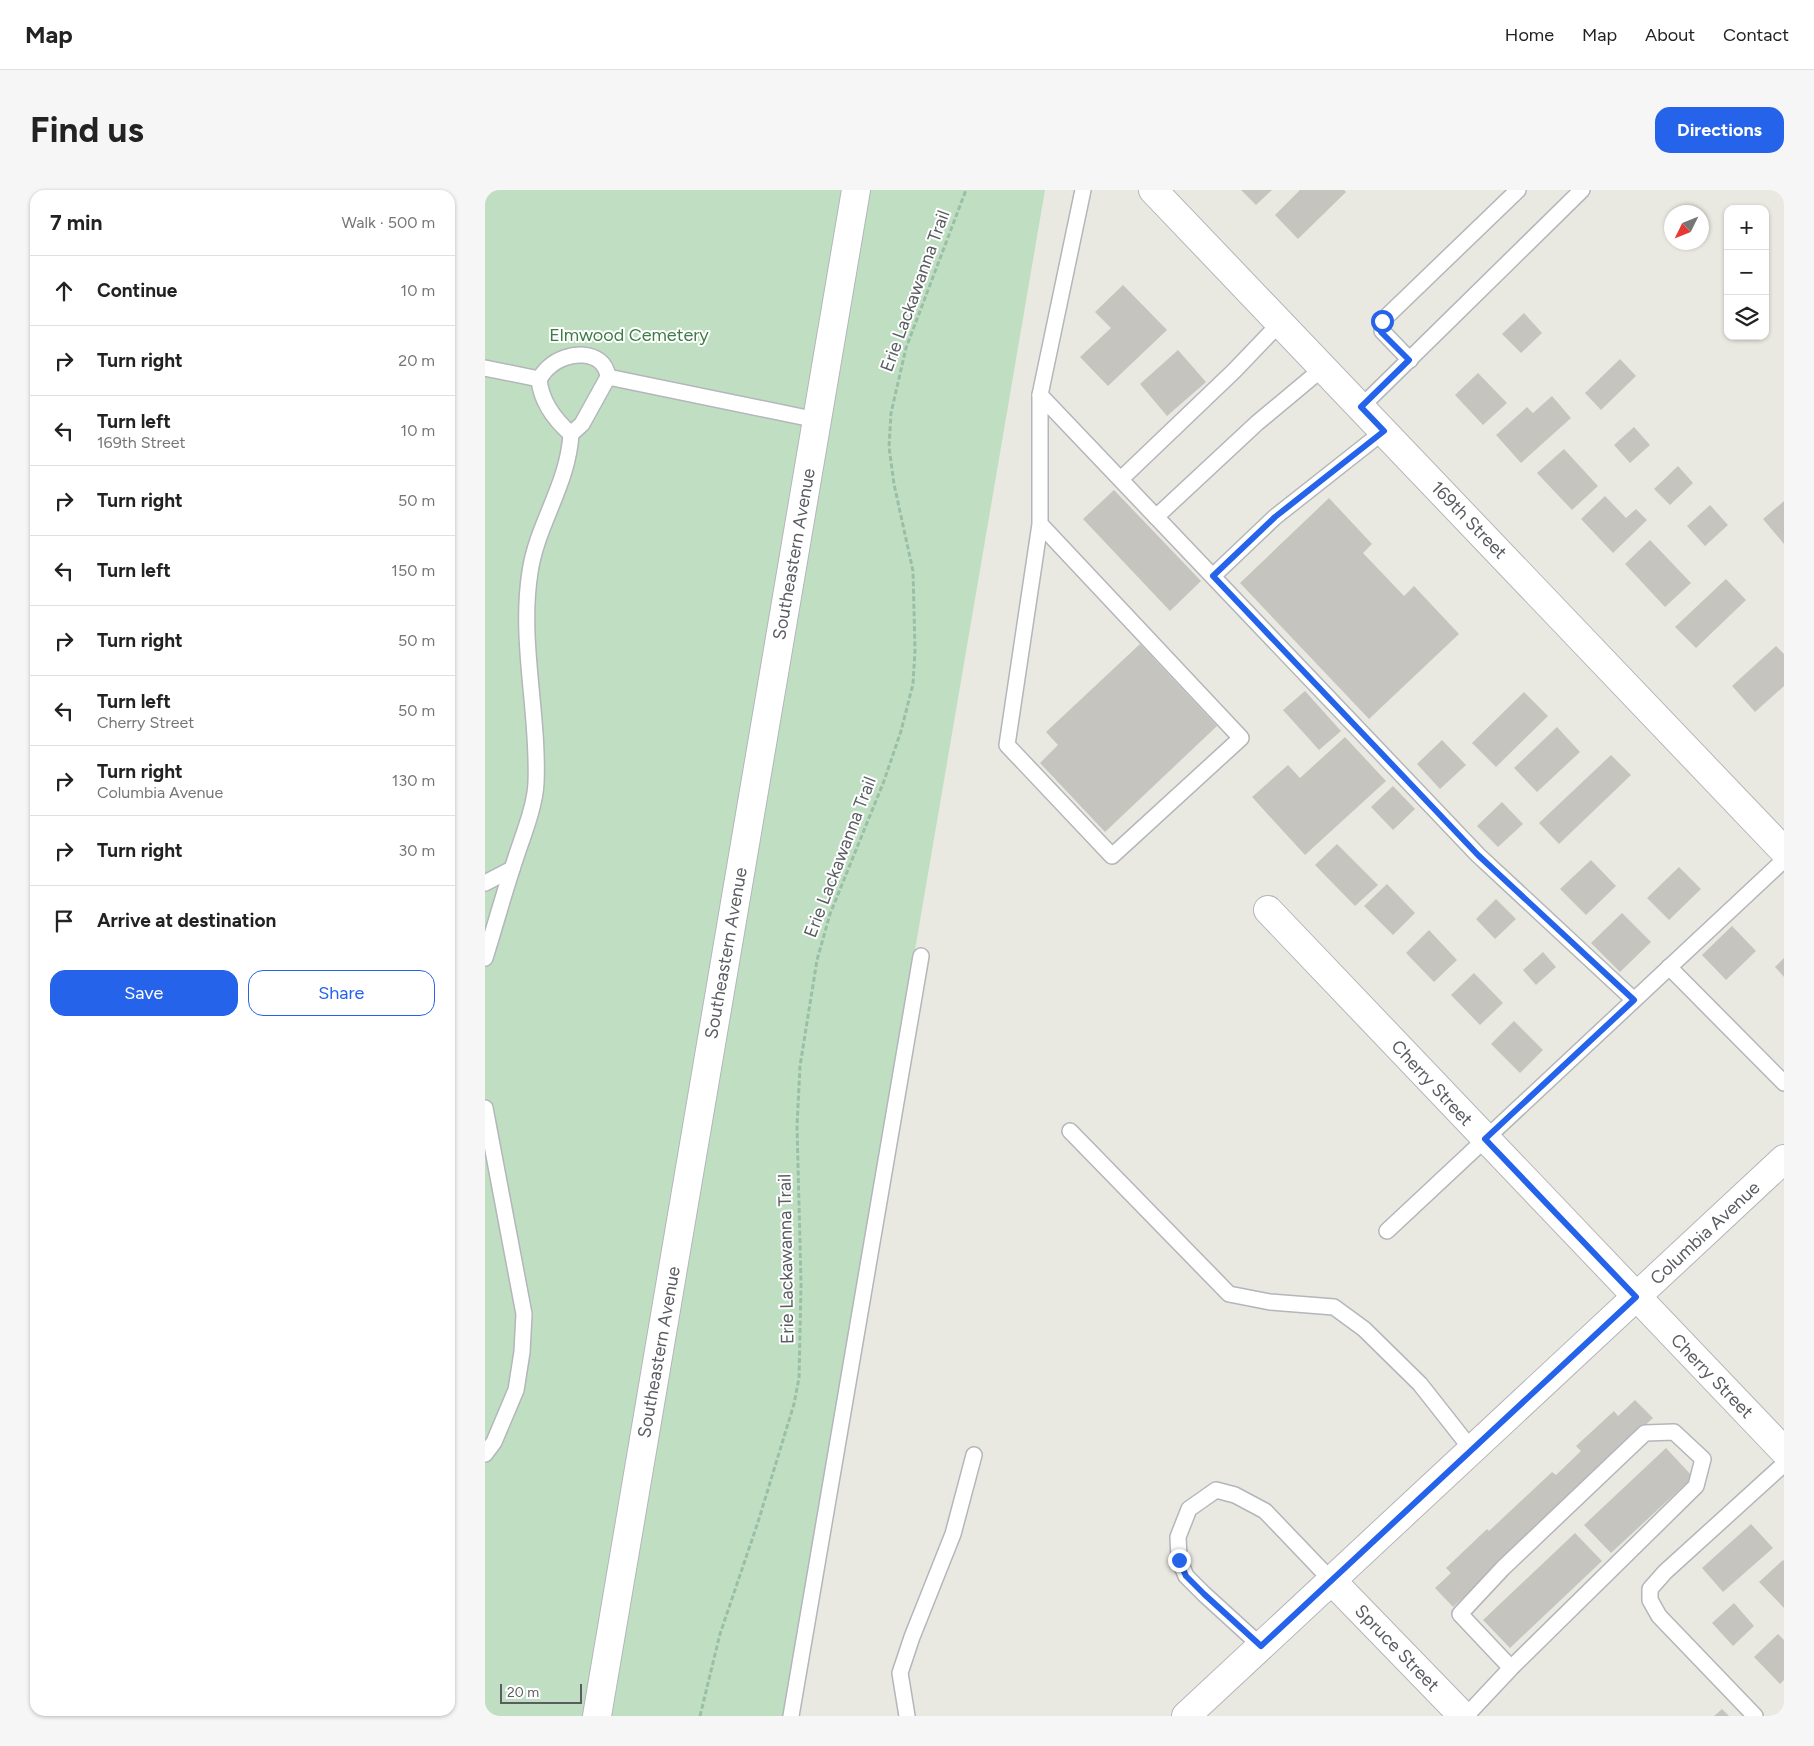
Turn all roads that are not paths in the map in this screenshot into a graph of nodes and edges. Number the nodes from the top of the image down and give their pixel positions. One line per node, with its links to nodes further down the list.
1 (856, 190): 14 (street, Southeastern Avenue)
2 (1083, 190): 12 (lane)
3 (1153, 190): 6 (street, 169th Street)
4 (1518, 190): 7 (lane)
5 (1582, 190): 7 (lane)
6 (1280, 323): 9 (street, 169th Street); 17 (lane)
7 (1409, 360): 13 (lane)
8 (485, 368): 11 (lane)
9 (1323, 368): 13 (street, 169th Street); 18 (lane)
10 (608, 376): 11 (lane); 14 (lane); 16 (lane)
11 (539, 379): 16 (lane)
12 (1040, 395): 17 (lane); 19 (lane)
13 (1361, 407): 15 (street, 169th Street)
14 (817, 420): 45 (street, Southeastern Avenue)
15 (1384, 431): 20 (lane); 21 (street, 169th Street)
16 (571, 434): 23 (lane)
17 (1121, 479): 18 (lane)
18 (1156, 516): 20 (lane)
19 (1040, 524): 19 (lane)
20 (1213, 576): 29 (lane)
21 (1784, 850)
22 (1784, 860): 28 (lane)
23 (512, 869): 24 (lane); 27 (lane)
24 (485, 883)
25 (1268, 910): 33 (street, Cherry Street)
26 (921, 956): 46 (lane)
27 (485, 958)
28 (1669, 967): 29 (lane); 30 (lane)
29 (1634, 1000): 33 (lane)
30 (1784, 1083)
31 (485, 1108): 39 (lane)
32 (1070, 1131): 37 (lane)
33 (1485, 1139): 35 (lane); 36 (street, Cherry Street)
34 (1784, 1159): 36 (street, Columbia Avenue)
35 (1387, 1231)
36 (1636, 1297): 37 (street, Columbia Avenue); 38 (street, Cherry Street)
37 (1472, 1450): 42 (street, Columbia Avenue)
38 (1784, 1451)
39 (485, 1454)
40 (974, 1454): 47 (lane)
41 (1784, 1464): 50 (lane)
42 (1332, 1580): 43 (street, Columbia Avenue); 43 (lane); 49 (street, Spruce Street)
43 (1261, 1646): 48 (street, Columbia Avenue)
44 (1511, 1668): 44 (lane); 49 (lane)
45 (597, 1716)
46 (791, 1716)
47 (907, 1716)
48 (1187, 1716)
49 (1465, 1716)
50 (1755, 1716)

